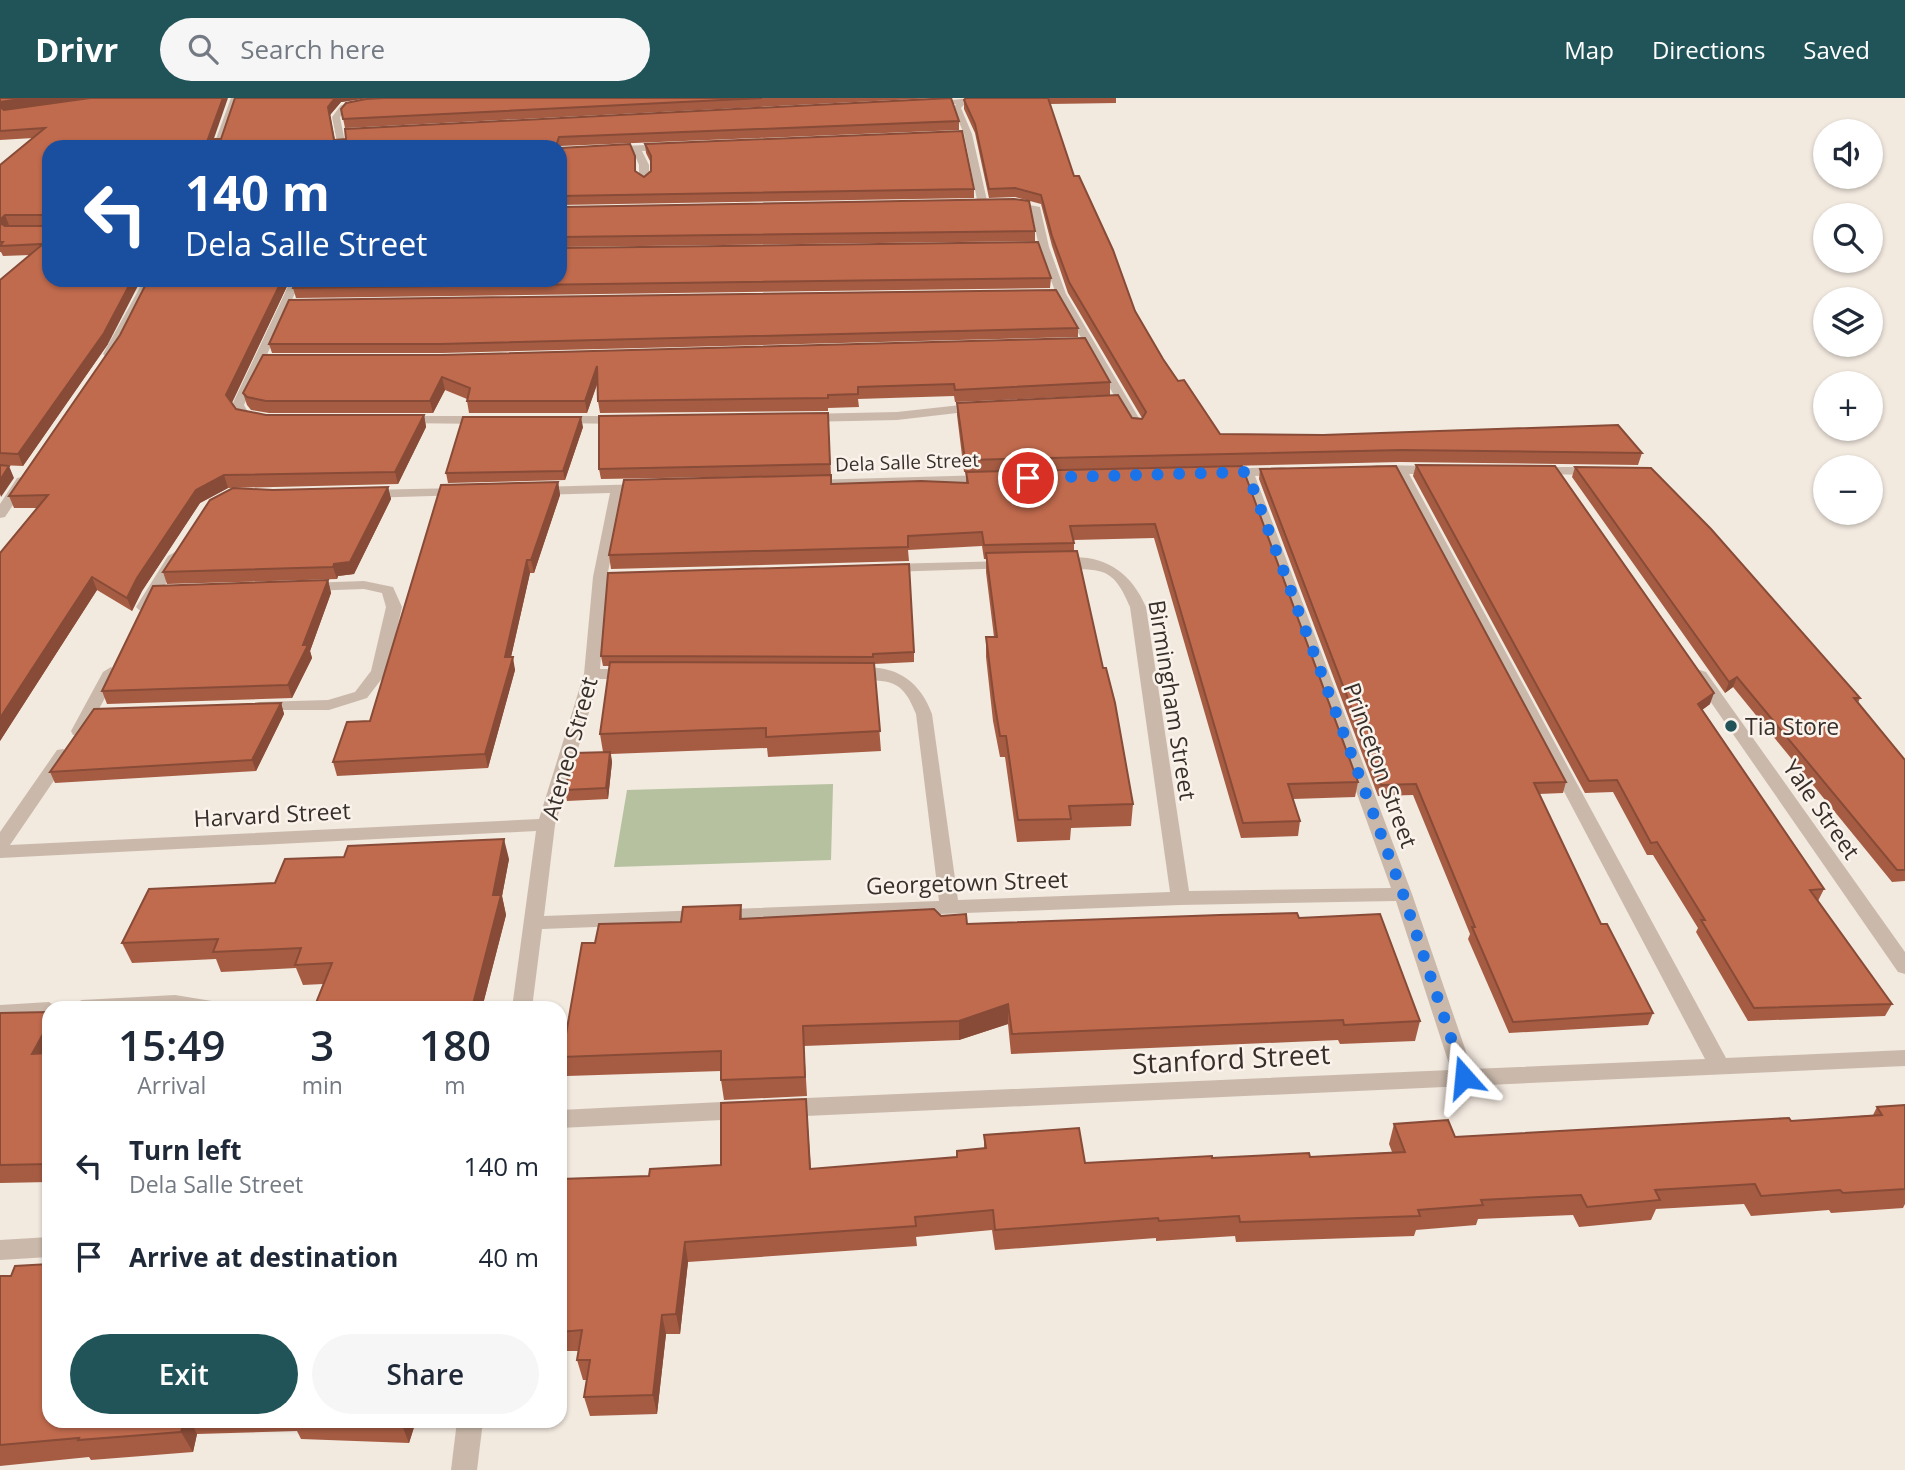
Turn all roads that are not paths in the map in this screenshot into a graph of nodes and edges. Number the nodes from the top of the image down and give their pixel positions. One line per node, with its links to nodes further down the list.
1 (235, 98): 9 (street)
2 (964, 100): 4 (street); 8 (street)
3 (368, 103): 6 (street)
4 (920, 103)
5 (356, 133): 6 (street)
6 (342, 134): 10 (street)
7 (954, 134): 8 (street)
8 (968, 134): 16 (street)
9 (219, 140)
10 (342, 140)
11 (676, 146): 12 (street)
12 (636, 148): 13 (street); 14 (street)
13 (567, 152)
14 (644, 181)
15 (971, 205): 16 (street)
16 (983, 205): 18 (street)
17 (1031, 247): 18 (street)
18 (1044, 247): 22 (street)
19 (145, 287): 29 (street)
20 (292, 287): 23 (street)
21 (1048, 294): 22 (street)
22 (1061, 294): 26 (street)
23 (284, 304): 24 (street); 27 (street)
24 (298, 304)
25 (1076, 343): 26 (street)
26 (1090, 343): 37 (street)
27 (261, 360): 28 (street); 32 (street)
28 (275, 360)
29 (100, 367)
30 (986, 407): 31 (street)
31 (786, 418)
32 (269, 420)
33 (381, 420): 34 (street)
34 (493, 420)
35 (549, 420): 36 (street)
36 (633, 420)
37 (1137, 425)
38 (1401, 469): 39 (street); 40 (street); 81 (street)
39 (1359, 470)
40 (1453, 470)
41 (1303, 471): 44 (street)
42 (1519, 471): 43 (street)
43 (1612, 471)
44 (1247, 472): 46 (street); 72 (street, Princeton Street)
45 (21, 473): 54 (street)
46 (1205, 473)
47 (1009, 479): 48 (street, Dela Salle Street)
48 (800, 484)
49 (660, 488): 50 (street)
50 (618, 489): 51 (street); 58 (street, Ateneo Street)
51 (523, 491)
52 (468, 492): 53 (street)
53 (345, 494)
54 (0, 514)
55 (186, 539): 61 (street)
56 (877, 568): 73 (street, Birmingham Street)
57 (641, 576): 58 (street)
58 (600, 577): 65 (street, Ateneo Street)
59 (297, 587): 68 (street)
60 (178, 591): 61 (street)
61 (151, 592): 62 (street)
62 (139, 616)
63 (121, 652): 70 (street)
64 (1692, 663): 76 (street, Yale Street)
65 (592, 674): 66 (street); 69 (street, Ateneo Street)
66 (646, 674)
67 (833, 674): 74 (street)
68 (245, 708)
69 (546, 824): 71 (street, Harvard Street); 75 (street, Ateneo Street)
70 (0, 846)
71 (0, 852)
72 (1403, 894): 73 (street, Georgetown Street); 82 (street, Princeton Street)
73 (1180, 898): 74 (street, Georgetown Street)
74 (949, 907): 75 (street, Georgetown Street)
75 (533, 923): 77 (street, Ateneo Street)
76 (1905, 967)
77 (523, 1001)
78 (42, 1010): 79 (street)
79 (0, 1013)
80 (1905, 1058): 81 (street, Stanford Street)
81 (1720, 1066): 82 (street, Stanford Street)
82 (1464, 1077): 83 (street, Stanford Street)
83 (567, 1119)
84 (42, 1247): 85 (street)
85 (0, 1250)
86 (469, 1428): 87 (street)
87 (464, 1470)

